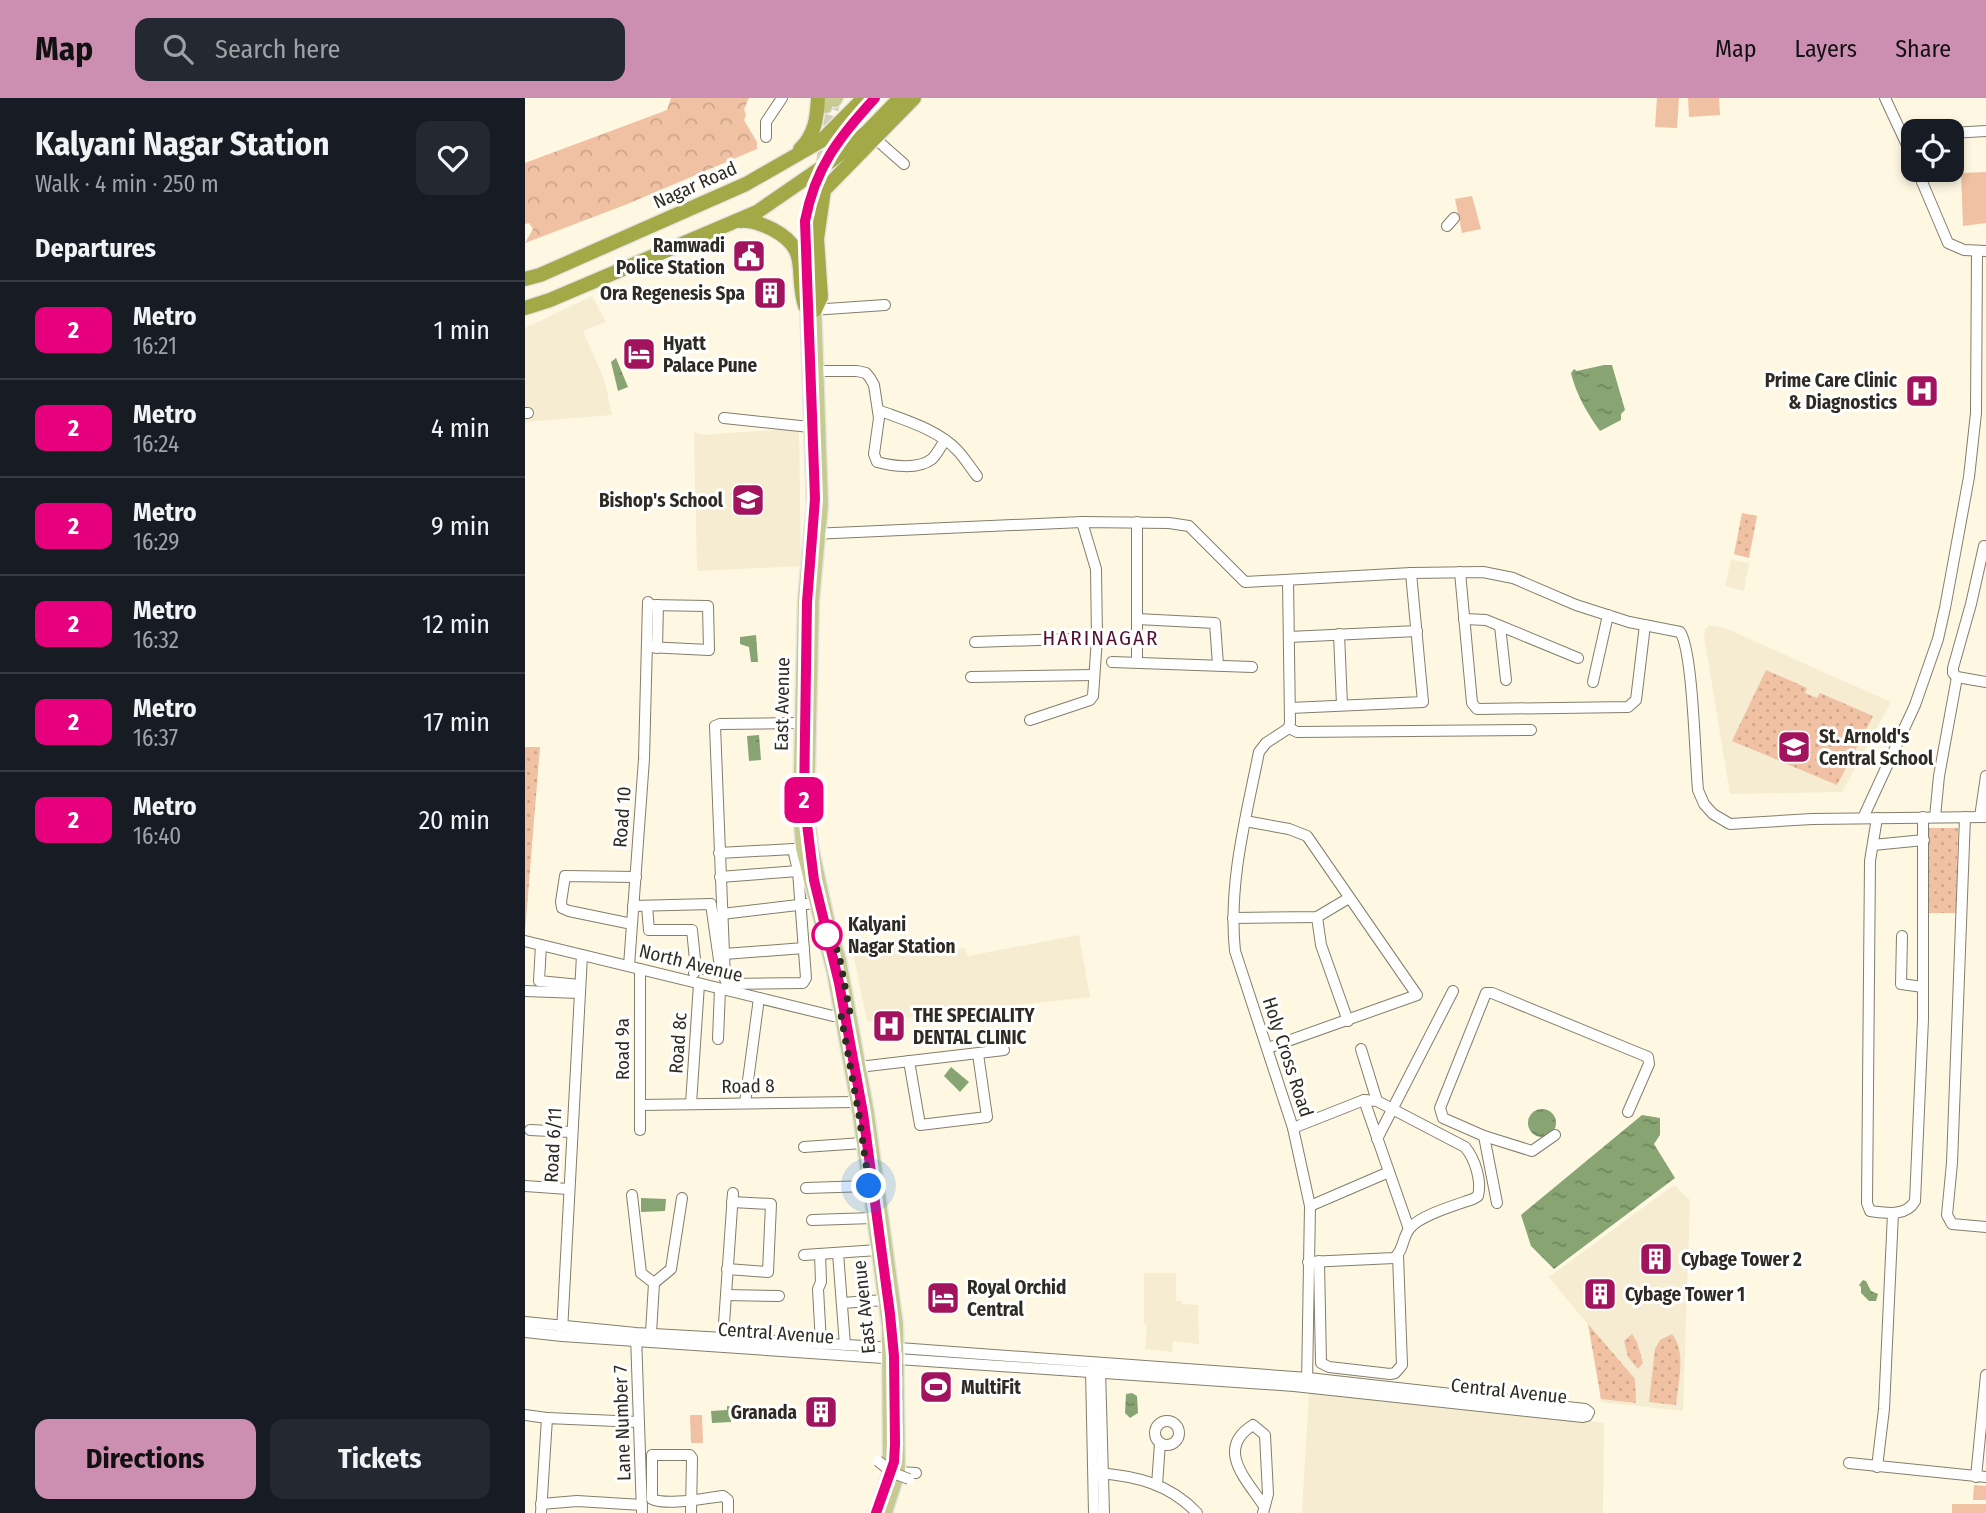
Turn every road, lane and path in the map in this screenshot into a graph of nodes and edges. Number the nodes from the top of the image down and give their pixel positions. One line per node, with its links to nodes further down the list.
1 (782, 98): 11 (street)
2 (864, 98): 12 (highway, Nagar Road)
3 (900, 98): 10 (highway)
4 (914, 98): 10 (highway)
5 (1885, 98): 7 (street)
6 (828, 100): 12 (highway)
7 (1901, 126)
8 (1986, 131): 9 (street)
9 (1964, 132)
10 (871, 135): 13 (street); 16 (highway); 21 (highway)
11 (766, 137)
12 (783, 164): 18 (highway, Nagar Road)
13 (904, 164)
14 (1922, 182): 17 (street)
15 (814, 197): 21 (main road, East Avenue)
16 (737, 221): 20 (highway); 21 (highway)
17 (1982, 251): 68 (street)
18 (525, 279)
19 (885, 305): 21 (street)
20 (525, 308)
21 (809, 309): 22 (main road, East Avenue)
22 (813, 371): 23 (street); 25 (main road, East Avenue); 30 (main road, East Avenue)
23 (878, 410): 26 (street); 26 (street)
24 (724, 418): 25 (street)
25 (810, 427): 30 (main road, East Avenue)
26 (945, 440): 27 (street)
27 (977, 476)
28 (1082, 522): 29 (street); 30 (street); 43 (street)
29 (1137, 522): 34 (street); 36 (street)
30 (815, 534): 60 (main road, East Avenue); 78 (main road, East Avenue)
31 (1986, 547): 53 (street)
32 (1460, 572): 33 (street); 35 (street); 37 (street)
33 (1411, 573): 34 (street); 40 (street)
34 (1288, 580): 42 (street)
35 (1608, 615): 38 (street); 55 (street)
36 (1137, 619): 47 (street); 49 (street)
37 (1464, 619): 38 (street); 39 (street)
38 (1645, 625): 68 (street)
39 (1500, 626): 46 (street); 54 (street)
40 (1417, 631): 41 (street); 57 (street)
41 (1339, 634): 42 (street); 57 (street)
42 (1289, 637): 58 (street)
43 (1097, 638): 44 (street); 51 (street)
44 (975, 642)
45 (652, 647): 45 (street, Road 10); 75 (street, Road 10)
46 (1578, 658)
47 (1137, 662): 48 (street); 49 (street)
48 (1112, 663)
49 (1218, 665): 50 (street)
50 (1252, 667)
51 (1094, 676): 52 (street); 59 (street)
52 (971, 677)
53 (1957, 677): 56 (street); 65 (street)
54 (1506, 680)
55 (1593, 682)
56 (1986, 682)
57 (1342, 705): 58 (street)
58 (1290, 708): 61 (street)
59 (1030, 720)
60 (800, 723): 73 (street); 78 (main road, East Avenue)
61 (1289, 728): 62 (street); 70 (street, Holy Cross Road)
62 (1531, 730)
63 (1986, 776): 67 (street)
64 (1923, 817): 65 (street); 69 (street); 71 (street)
65 (1935, 817): 66 (street)
66 (1965, 817): 67 (street); 140 (street)
67 (1983, 817)
68 (1863, 818): 69 (street)
69 (1877, 818): 72 (street)
70 (1245, 821): 77 (street); 84 (street, Holy Cross Road)
71 (1924, 840): 72 (street); 96 (street)
72 (1873, 845): 137 (street)
73 (719, 853): 74 (street); 76 (street)
74 (798, 872): 76 (street); 81 (street)
75 (636, 877): 79 (street, Road 10); 85 (street)
76 (720, 877): 82 (street)
77 (1349, 898): 83 (street); 103 (street)
78 (820, 902): 81 (street); 102 (main road, East Avenue)
79 (633, 906): 80 (street); 85 (street, Road 10)
80 (647, 906): 94 (street); 94 (street)
81 (801, 906): 82 (street); 89 (street)
82 (722, 914): 90 (street)
83 (1317, 917): 84 (street); 103 (street)
84 (1233, 918): 105 (street, Holy Cross Road)
85 (632, 924): 92 (street, Road 10)
86 (1902, 936): 96 (street)
87 (525, 941): 88 (street, North Avenue)
88 (541, 945): 91 (street, North Avenue); 97 (street)
89 (804, 948): 90 (street); 90 (street)
90 (724, 954)
91 (582, 955): 92 (street, North Avenue); 97 (street, Road 6/11)
92 (629, 966): 93 (street, North Avenue)
93 (641, 969): 95 (street, North Avenue); 116 (street, Road 9a)
94 (696, 969): 95 (street, Road 8c)
95 (695, 983): 98 (street, North Avenue); 114 (street, Road 8c)
96 (1923, 987): 137 (street)
97 (580, 989): 99 (street); 122 (street, Road 6/11)
98 (720, 989): 101 (street, North Avenue); 104 (street)
99 (525, 991)
100 (1453, 991): 117 (street)
101 (759, 998): 102 (street, North Avenue); 115 (street)
102 (845, 1014): 110 (main road, East Avenue); 113 (main road, East Avenue)
103 (1348, 1021): 105 (street)
104 (718, 1039)
105 (1268, 1048): 119 (street, Holy Cross Road)
106 (1361, 1049): 112 (street)
107 (1004, 1050): 108 (street)
108 (978, 1054): 109 (street); 109 (street)
109 (909, 1061): 110 (street)
110 (859, 1067): 162 (main road, East Avenue)
111 (1364, 1100): 112 (street); 119 (street); 125 (street)
112 (1377, 1101): 117 (street)
113 (857, 1102): 115 (street, Road 8); 126 (main road, East Avenue)
114 (691, 1104): 115 (street, Road 8); 116 (street, Road 8)
115 (745, 1104)
116 (640, 1105): 121 (street, Road 9a)
117 (1394, 1109): 125 (street); 141 (street)
118 (1628, 1112): 124 (street)
119 (1293, 1128): 136 (street, Holy Cross Road)
120 (530, 1130): 122 (street)
121 (640, 1130)
122 (571, 1132): 132 (street, Road 6/11)
123 (1555, 1135): 124 (street)
124 (1484, 1136): 135 (street)
125 (1377, 1139): 128 (street)
126 (863, 1143): 127 (street); 130 (main road, East Avenue)
127 (804, 1147)
128 (1389, 1172): 136 (street); 141 (street)
129 (525, 1186): 132 (street)
130 (869, 1186): 131 (street); 138 (main road, East Avenue)
131 (806, 1188)
132 (568, 1189): 155 (street, Road 6/11)
133 (632, 1195): 149 (street)
134 (682, 1198): 149 (street)
135 (1497, 1203)
136 (1310, 1206): 147 (street, Holy Cross Road)
137 (1893, 1213): 174 (street)
138 (873, 1217): 139 (street); 142 (main road, East Avenue)
139 (812, 1220)
140 (1986, 1227)
141 (1409, 1229): 146 (street)
142 (878, 1250): 143 (street); 152 (main road, East Avenue)
143 (838, 1253): 144 (street); 153 (street)
144 (820, 1254): 145 (street); 160 (street)
145 (804, 1255)
146 (1398, 1255): 147 (street); 147 (street)
147 (1314, 1262): 166 (street, Holy Cross Road)
148 (727, 1269): 148 (street); 150 (street)
149 (654, 1283): 157 (street)
150 (726, 1295): 151 (street); 159 (street)
151 (779, 1296)
152 (884, 1300): 153 (street); 162 (main road, East Avenue)
153 (842, 1303): 161 (street)
154 (525, 1322): 155 (street, Central Avenue)
155 (562, 1331): 156 (street, Central Avenue); 158 (street, Central Avenue)
156 (525, 1332)
157 (650, 1333): 158 (street, Central Avenue); 159 (street, Central Avenue)
158 (636, 1337): 162 (street, Central Avenue); 170 (street, Lane Number 7)
159 (723, 1338): 160 (street, Central Avenue)
160 (821, 1344): 161 (street, Central Avenue)
161 (845, 1345): 162 (street, Central Avenue)
162 (893, 1354): 163 (street, Central Avenue); 164 (street, Central Avenue); 172 (main road, East Avenue); 176 (main road, East Avenue)
163 (1096, 1362): 164 (street); 166 (street, Central Avenue)
164 (1096, 1374): 166 (street, Central Avenue); 175 (street)
165 (1986, 1375): 177 (street)
166 (1308, 1383): 167 (street, Central Avenue)
167 (1493, 1403): 167 (street, Central Avenue)
168 (525, 1415): 169 (street)
169 (547, 1418): 170 (street); 180 (street)
170 (639, 1422): 181 (street, Lane Number 7)
171 (1160, 1443): 178 (street)
172 (881, 1458): 176 (street, bridge); 185 (main road, East Avenue)
173 (1849, 1464): 174 (street)
174 (1877, 1467): 177 (street)
175 (1098, 1473): 178 (street); 187 (street); 188 (street)
176 (904, 1474): 186 (main road, East Avenue)
177 (1981, 1477)
178 (1157, 1485): 189 (street)
179 (691, 1499): 179 (street); 183 (street); 184 (street)
180 (541, 1508): 181 (street)
181 (642, 1509)
182 (1263, 1509): 182 (street)
183 (691, 1513)
184 (728, 1513)
185 (876, 1513)
186 (886, 1513)
187 (1094, 1513)
188 (1104, 1513)
189 (1197, 1513)

